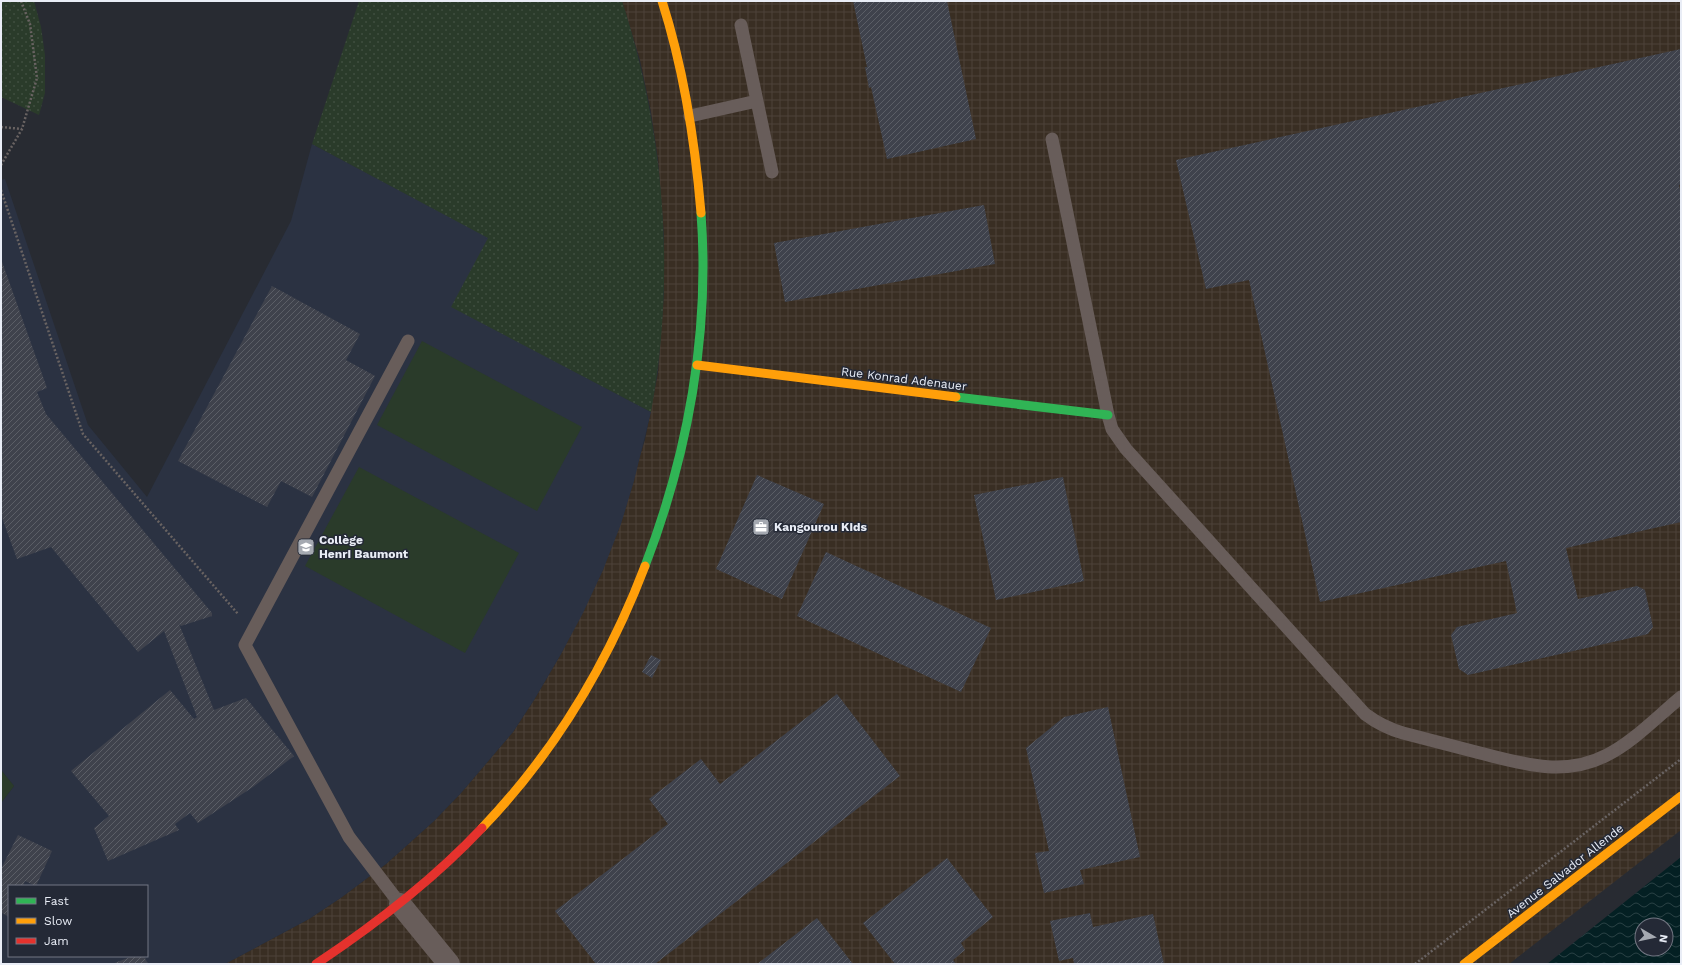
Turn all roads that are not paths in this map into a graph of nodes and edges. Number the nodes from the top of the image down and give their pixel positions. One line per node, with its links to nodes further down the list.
1 (662, 1): 4 (street)
2 (741, 25): 3 (lane)
3 (757, 101): 4 (lane); 6 (lane)
4 (690, 116): 8 (street)
5 (1052, 139): 9 (lane)
6 (772, 172)
7 (408, 341): 12 (lane)
8 (697, 366): 9 (street, Rue Konrad Adenauer); 12 (street)
9 (1108, 415): 10 (lane)
10 (1681, 697)
11 (1681, 796): 15 (street, Avenue Salvador Allende)
12 (400, 904): 13 (street); 14 (street)
13 (316, 964)
14 (449, 964)
15 (1464, 964)

